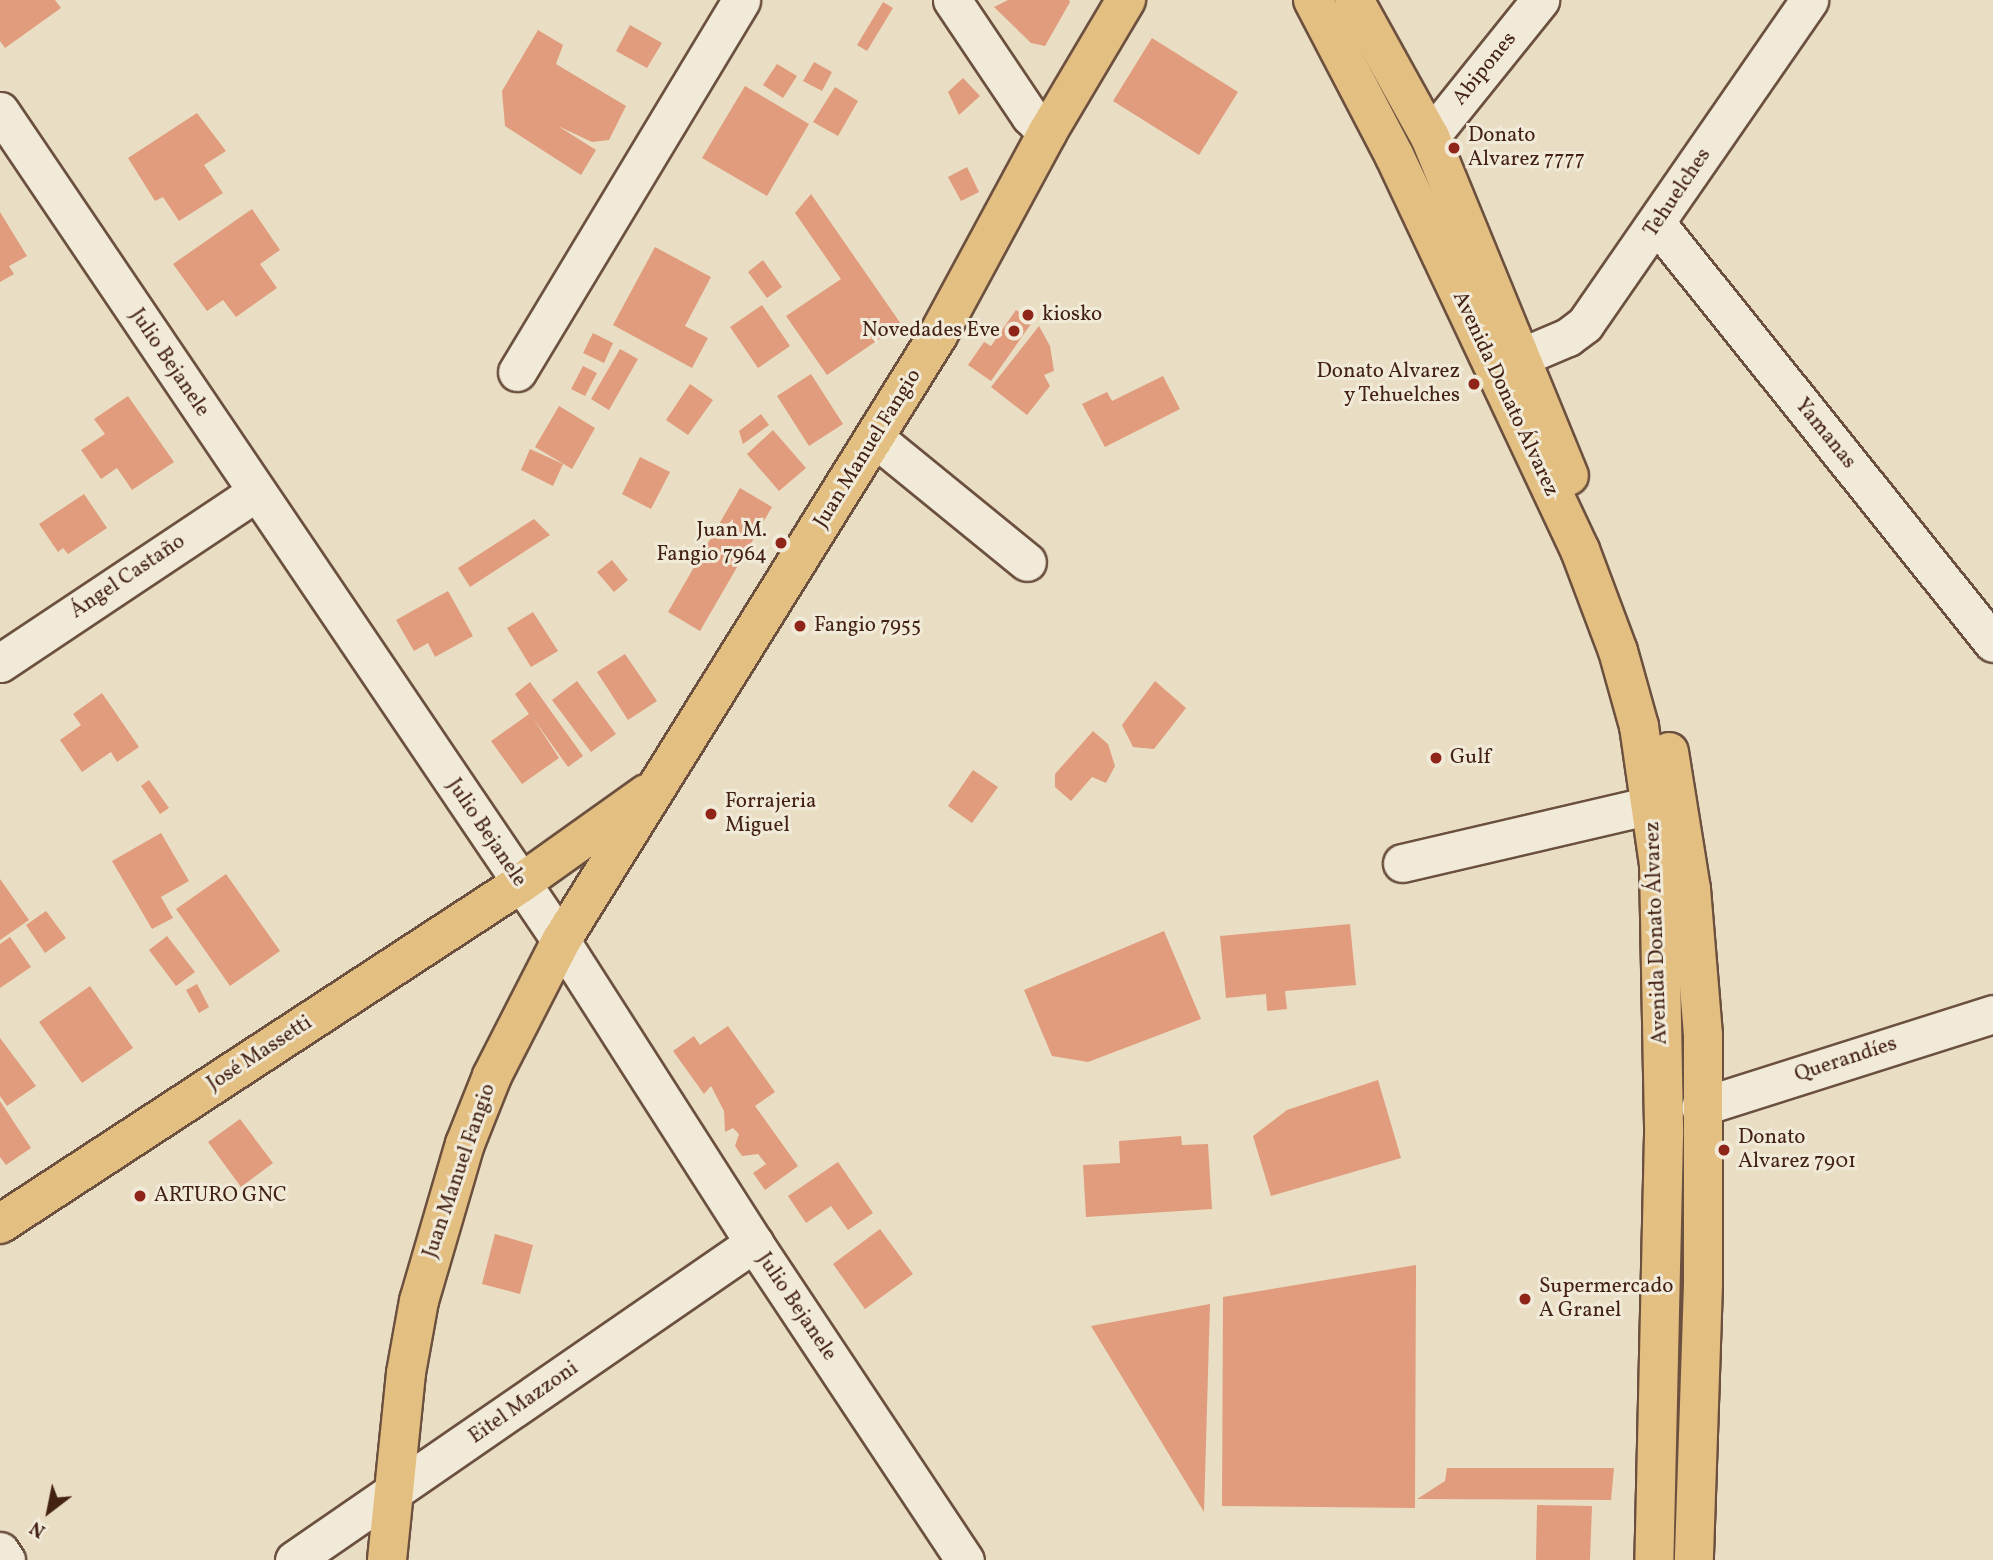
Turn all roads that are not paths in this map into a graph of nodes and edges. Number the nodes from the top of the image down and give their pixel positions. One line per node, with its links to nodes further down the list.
1 (741, 0): 13 (street)
2 (952, 0): 9 (street)
3 (1126, 0): 9 (main road, Juan Manuel Fangio)
4 (1313, 0): 20 (main road, Avenida Donato Álvarez)
5 (1354, 0): 10 (main road, Avenida Donato Álvarez)
6 (1541, 0): 10 (street, Abipones)
7 (1809, 0): 11 (street, Tehuelches)
8 (5, 129): 15 (street, Julio Bejanele)
9 (1047, 133): 14 (main road, Juan Manuel Fangio)
10 (1430, 137): 12 (main road, Avenida Donato Álvarez)
11 (1657, 224): 12 (street, Tehuelches); 17 (street, Yamanas)
12 (1521, 357): 25 (main road, Avenida Donato Álvarez)
13 (517, 372)
14 (875, 438): 16 (street); 19 (main road, Juan Manuel Fangio)
15 (256, 492): 18 (street, Ángel Castaño); 22 (street, Julio Bejanele)
16 (1027, 562)
17 (1993, 643)
18 (0, 663)
19 (662, 783): 22 (main road, Juan Manuel Fangio); 23 (main road, Juan Manuel Fangio)
20 (1651, 805): 21 (street); 34 (main road, Avenida Donato Álvarez)
21 (1402, 863)
22 (520, 884): 23 (street, Julio Bejanele); 26 (main road, José Massetti)
23 (561, 941): 27 (street, Julio Bejanele); 28 (main road, Juan Manuel Fangio)
24 (1993, 1014): 25 (street, Querandíes)
25 (1700, 1107): 35 (main road, Avenida Donato Álvarez)
26 (0, 1224)
27 (754, 1243): 28 (street, Eitel Mazzoni); 33 (street, Julio Bejanele)
28 (392, 1494): 31 (street, Eitel Mazzoni); 32 (main road, Juan Manuel Fangio)
29 (0, 1551): 30 (street)
30 (6, 1560)
31 (293, 1560)
32 (387, 1560)
33 (965, 1560)
34 (1654, 1560)
35 (1694, 1560)

